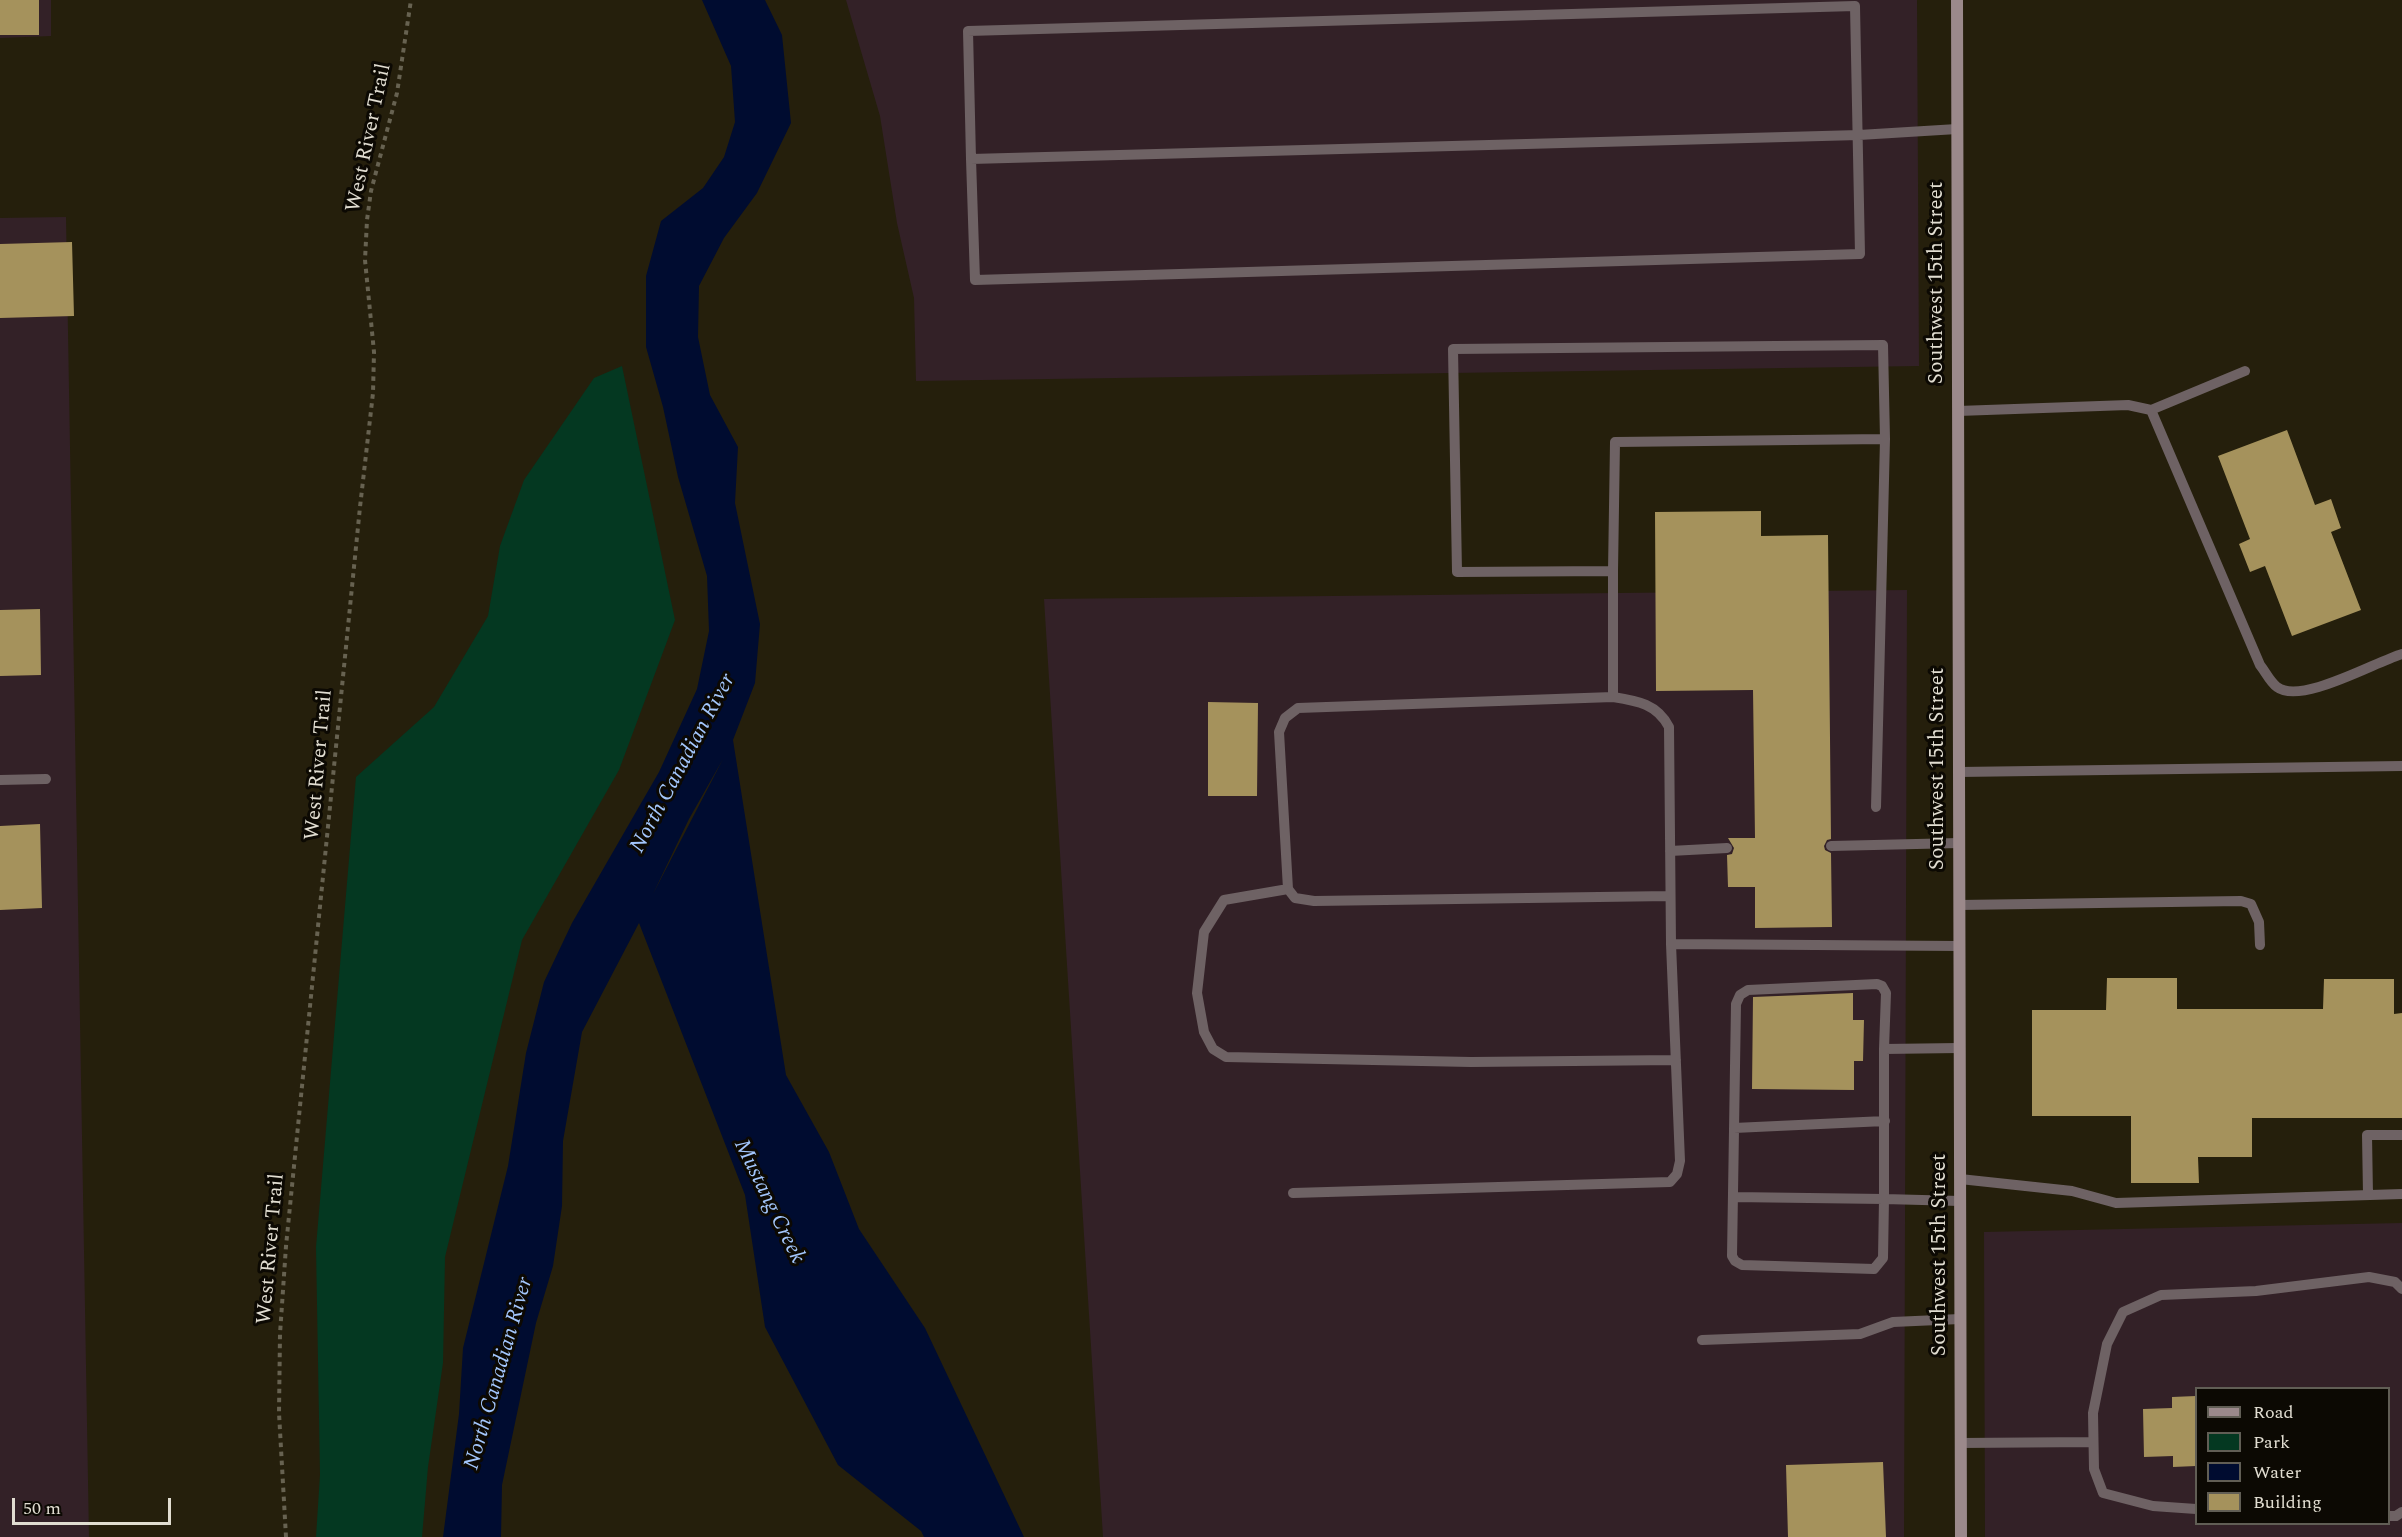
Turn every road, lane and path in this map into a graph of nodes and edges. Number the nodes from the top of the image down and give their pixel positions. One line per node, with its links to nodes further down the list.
1 (411, 0): 47 (path, West River Trail)
2 (1957, 0): 3 (main road, Southwest 15th Street)
3 (1957, 129): 4 (lane); 8 (main road, Southwest 15th Street)
4 (1859, 135): 5 (lane); 5 (lane); 5 (lane)
5 (971, 159)
6 (2245, 371): 7 (lane)
7 (2151, 410): 8 (lane); 11 (lane)
8 (1958, 411): 14 (main road, Southwest 15th Street)
9 (1885, 439): 10 (lane); 10 (lane); 17 (lane)
10 (1613, 571): 12 (lane)
11 (2402, 654)
12 (1613, 697): 21 (lane); 22 (lane)
13 (2402, 766): 14 (lane)
14 (1959, 772): 18 (main road, Southwest 15th Street)
15 (46, 779): 16 (lane)
16 (0, 780)
17 (1876, 807)
18 (1959, 843): 19 (lane); 24 (main road, Southwest 15th Street)
19 (1831, 846)
20 (1727, 848): 21 (lane)
21 (1670, 850): 23 (lane)
22 (1288, 889): 23 (lane); 30 (lane)
23 (1670, 896): 25 (lane)
24 (1959, 906): 26 (lane); 27 (main road, Southwest 15th Street)
25 (1671, 944): 27 (lane); 30 (lane)
26 (2260, 945)
27 (1959, 946): 28 (main road, Southwest 15th Street)
28 (1959, 1048): 29 (lane); 34 (main road, Southwest 15th Street)
29 (1884, 1049): 31 (lane); 32 (lane)
30 (1676, 1060): 35 (lane)
31 (1885, 1121): 32 (lane); 39 (lane)
32 (1734, 1128): 38 (lane)
33 (2402, 1135): 37 (lane)
34 (1960, 1179): 37 (lane); 40 (main road, Southwest 15th Street)
35 (1293, 1193)
36 (2402, 1194): 37 (lane)
37 (2368, 1195)
38 (1733, 1197): 39 (lane); 39 (lane)
39 (1884, 1199): 40 (lane)
40 (1960, 1201): 42 (main road, Southwest 15th Street)
41 (2402, 1288): 44 (lane)
42 (1960, 1319): 43 (lane); 45 (main road, Southwest 15th Street)
43 (1702, 1340)
44 (2093, 1442): 45 (lane); 46 (lane)
45 (1960, 1443): 48 (main road, Southwest 15th Street)
46 (2195, 1509)
47 (286, 1537)
48 (1960, 1537)

